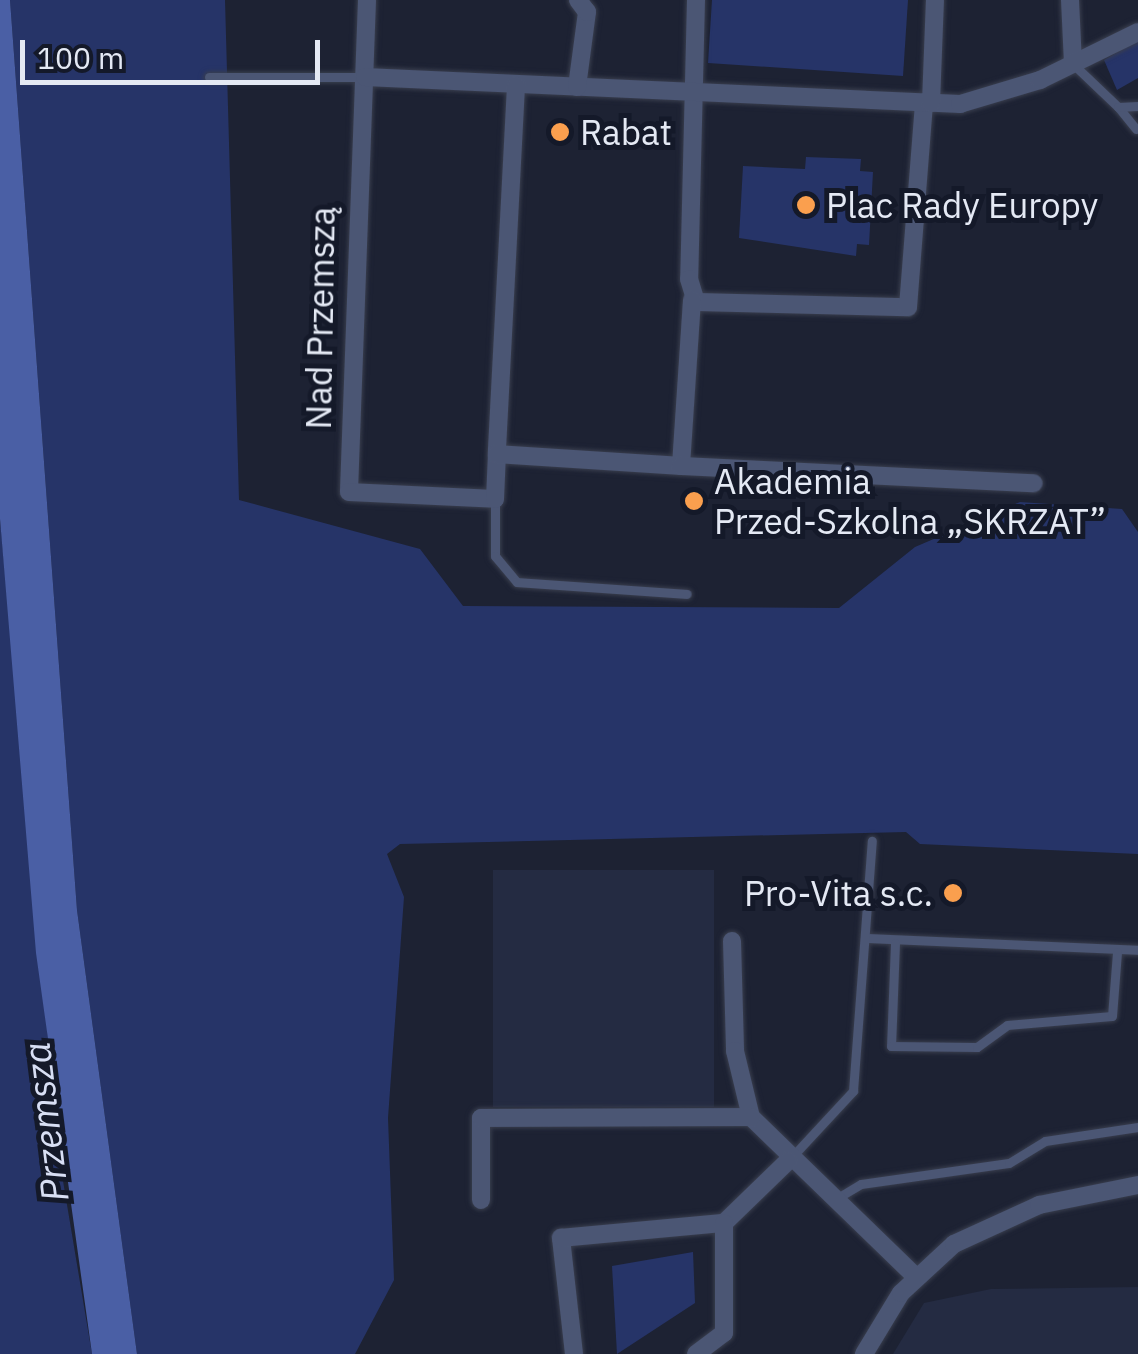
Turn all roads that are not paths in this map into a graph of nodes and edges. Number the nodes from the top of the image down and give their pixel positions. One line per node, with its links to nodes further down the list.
1 (367, 0): 9 (street, Nad Przemszą)
2 (578, 0): 11 (street)
3 (696, 0): 12 (street)
4 (935, 0): 13 (street)
5 (1070, 0): 7 (street)
6 (1138, 32): 7 (street)
7 (1073, 63): 13 (street); 15 (lane)
8 (209, 77): 9 (lane)
9 (364, 77): 10 (street); 21 (street, Nad Przemszą)
10 (516, 86): 11 (street); 18 (street)
11 (578, 87): 12 (street)
12 (692, 92): 13 (street); 17 (street)
13 (927, 103): 17 (street)
14 (1138, 106): 15 (lane)
15 (1118, 107): 16 (lane)
16 (1136, 130)
17 (692, 300): 19 (street)
18 (497, 454): 19 (street); 21 (street)
19 (681, 466): 20 (street)
20 (1034, 483)
21 (495, 498): 22 (lane)
22 (687, 594)
23 (872, 841): 24 (lane)
24 (866, 938): 26 (lane); 31 (lane)
25 (732, 940): 29 (street)
26 (896, 943): 28 (lane); 28 (lane)
27 (1138, 950): 28 (lane)
28 (1117, 952)
29 (751, 1117): 31 (street); 33 (street)
30 (1138, 1127): 34 (lane)
31 (788, 1161): 34 (street); 35 (street)
32 (1138, 1185): 36 (street)
33 (481, 1200)
34 (831, 1202): 36 (street)
35 (724, 1223): 37 (street); 38 (street)
36 (915, 1276): 39 (street)
37 (574, 1354)
38 (696, 1354)
39 (864, 1354)

